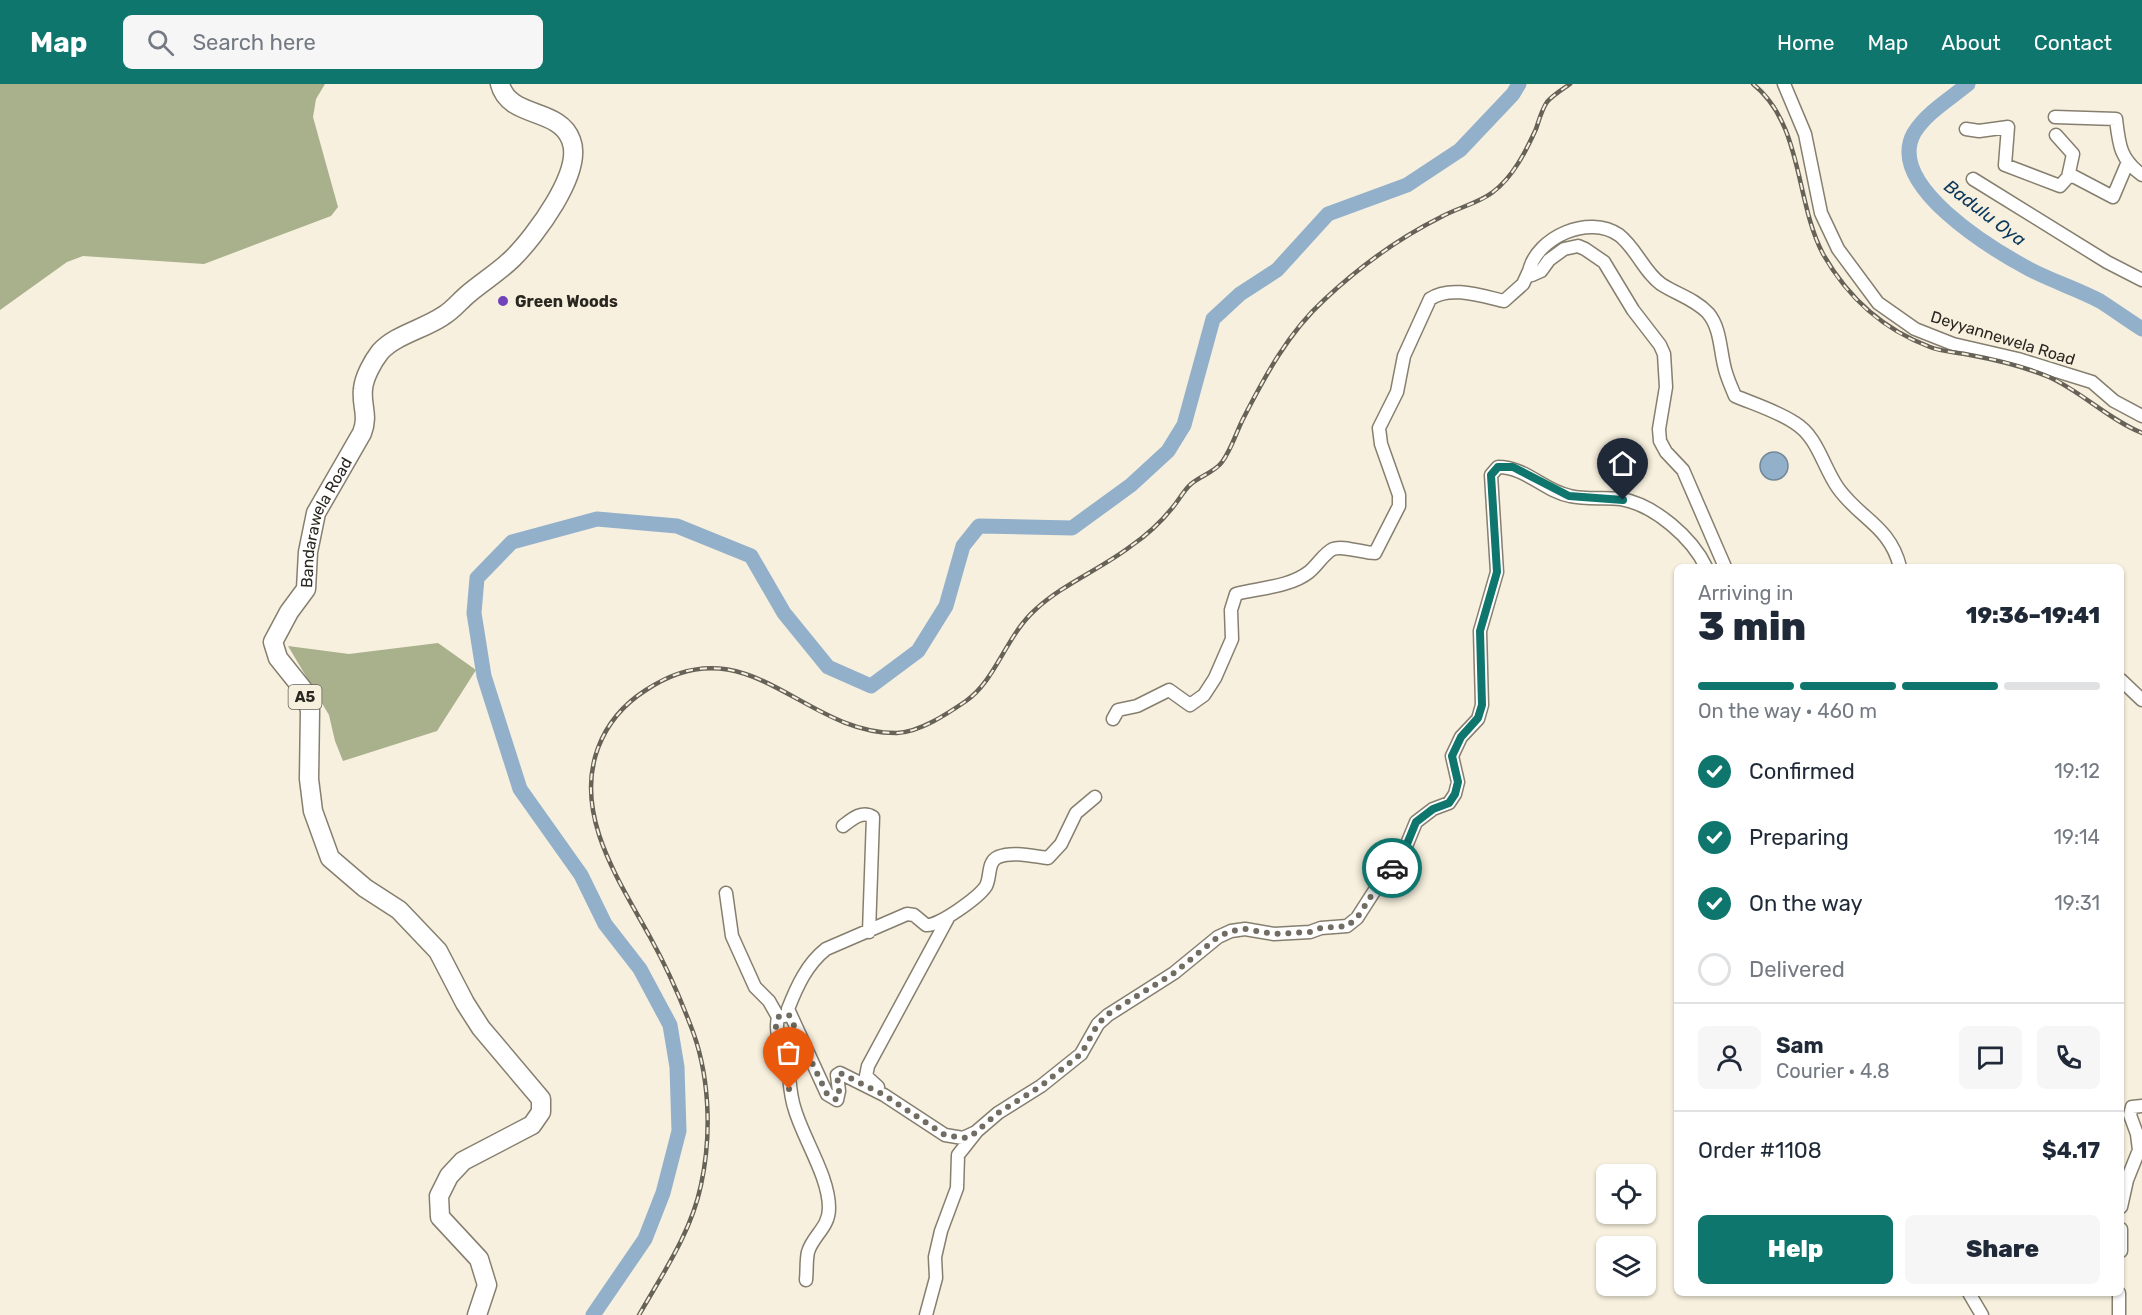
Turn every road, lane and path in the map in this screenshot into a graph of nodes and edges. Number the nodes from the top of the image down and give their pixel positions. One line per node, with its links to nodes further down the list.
1 (500, 84): 32 (highway, Bandarawela Road / A5)
2 (1784, 84): 12 (street, Deyyannewela Road)
3 (2055, 117): 6 (street)
4 (1965, 129): 8 (street)
5 (2056, 135): 8 (street)
6 (2127, 164): 7 (street); 8 (street)
7 (2142, 175)
8 (2068, 177)
9 (1973, 178): 11 (street)
10 (1529, 271): 14 (street); 15 (street); 18 (street)
11 (2142, 280)
12 (2142, 416)
13 (1704, 564): 27 (street)
14 (1724, 564)
15 (1899, 564)
16 (2124, 683): 17 (street)
17 (2142, 700)
18 (1113, 719)
19 (1095, 797): 22 (street)
20 (843, 826): 23 (street)
21 (726, 893): 24 (street)
22 (951, 912): 23 (street); 25 (street)
23 (869, 932): 24 (street)
24 (783, 1016): 25 (street); 29 (street)
25 (884, 1095): 27 (street)
26 (2142, 1106): 28 (street)
27 (977, 1131): 33 (street)
28 (2124, 1194)
29 (806, 1280)
30 (1971, 1296): 34 (street)
31 (2119, 1296): 35 (street)
32 (477, 1315)
33 (926, 1315)
34 (1982, 1315)
35 (2119, 1315)

